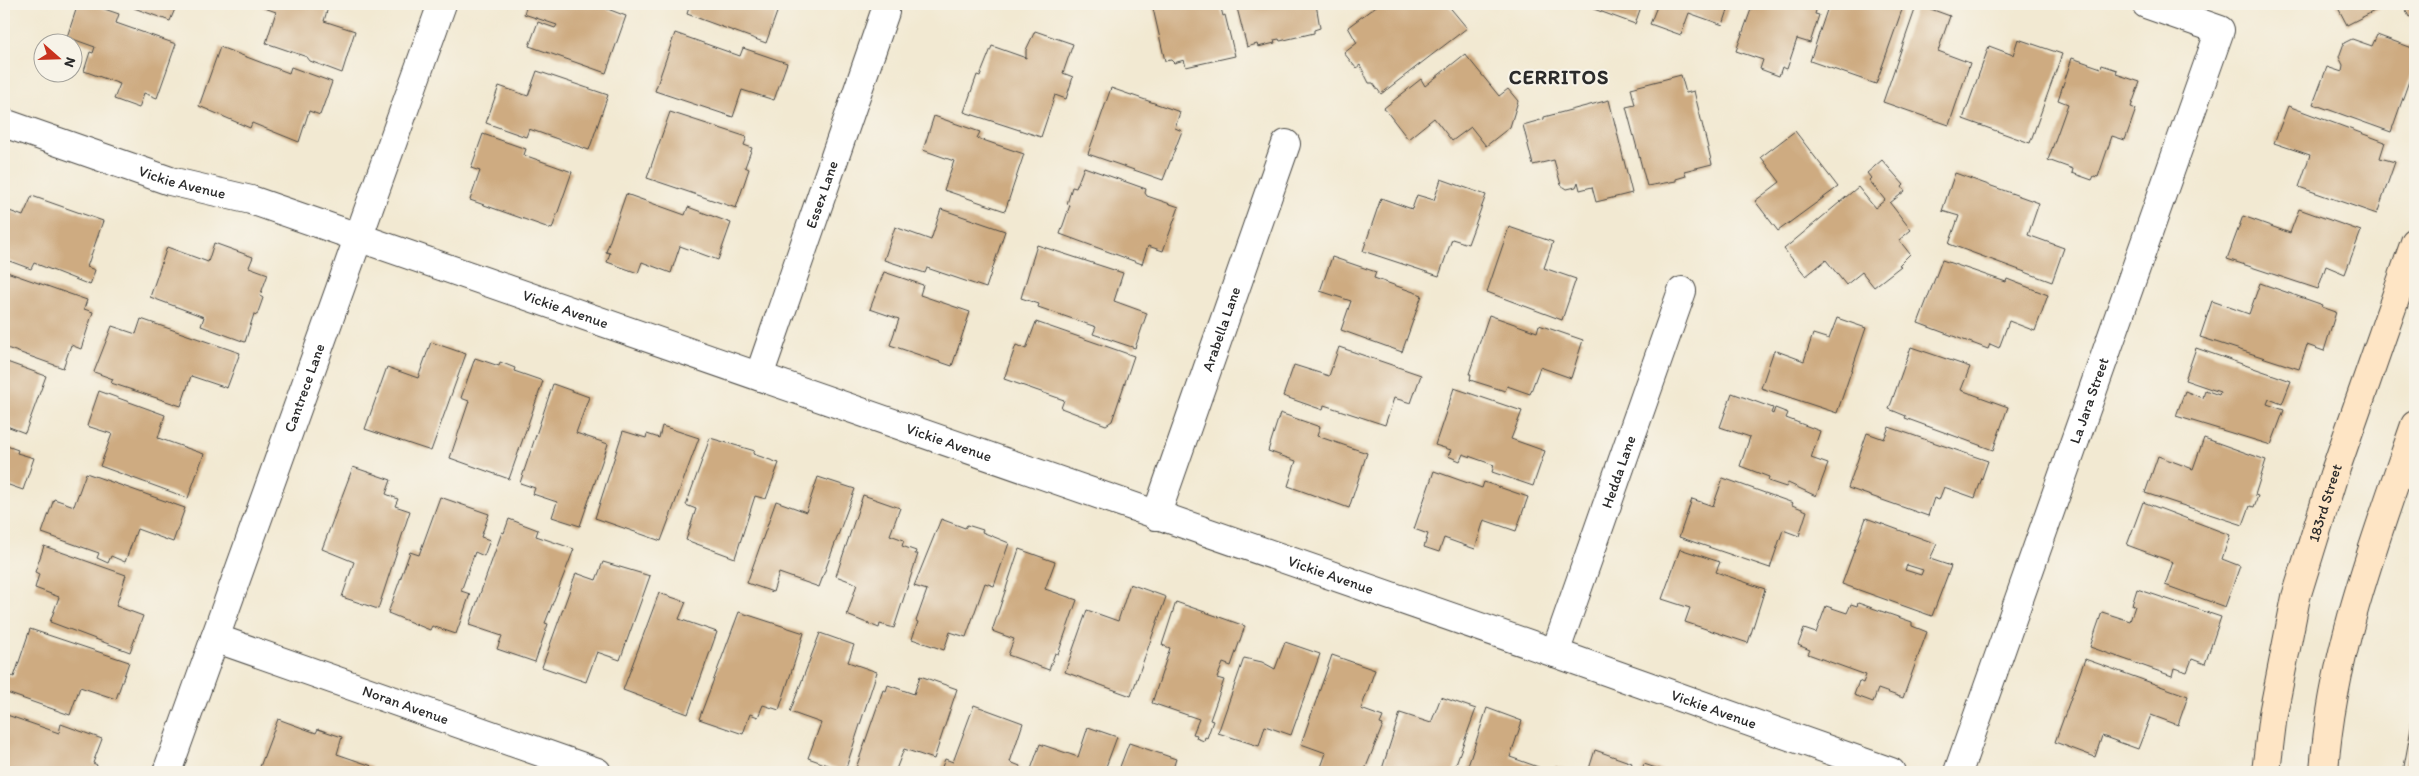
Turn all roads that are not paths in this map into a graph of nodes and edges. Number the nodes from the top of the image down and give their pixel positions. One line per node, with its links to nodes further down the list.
1 (442, 4): 6 (street, Cantrece Lane)
2 (2146, 4): 17 (street, La Jara Street)
3 (885, 12): 9 (street, Essex Lane)
4 (4, 123): 6 (street, Vickie Avenue)
5 (1286, 144): 11 (street, Arabella Lane)
6 (358, 237): 9 (street, Vickie Avenue); 12 (street, Cantrece Lane)
7 (2415, 242): 18 (street, 183rd Street)
8 (1682, 291): 13 (street, Hedda Lane)
9 (759, 376): 11 (street, Vickie Avenue)
10 (2415, 425): 19 (street)
11 (1156, 516): 13 (street, Vickie Avenue)
12 (215, 638): 14 (street, Cantrece Lane); 15 (street, Noran Avenue)
13 (1555, 653): 16 (street, Vickie Avenue)
14 (167, 772)
15 (598, 772)
16 (1891, 772)
17 (1958, 772)
18 (2266, 772)
19 (2324, 772)

